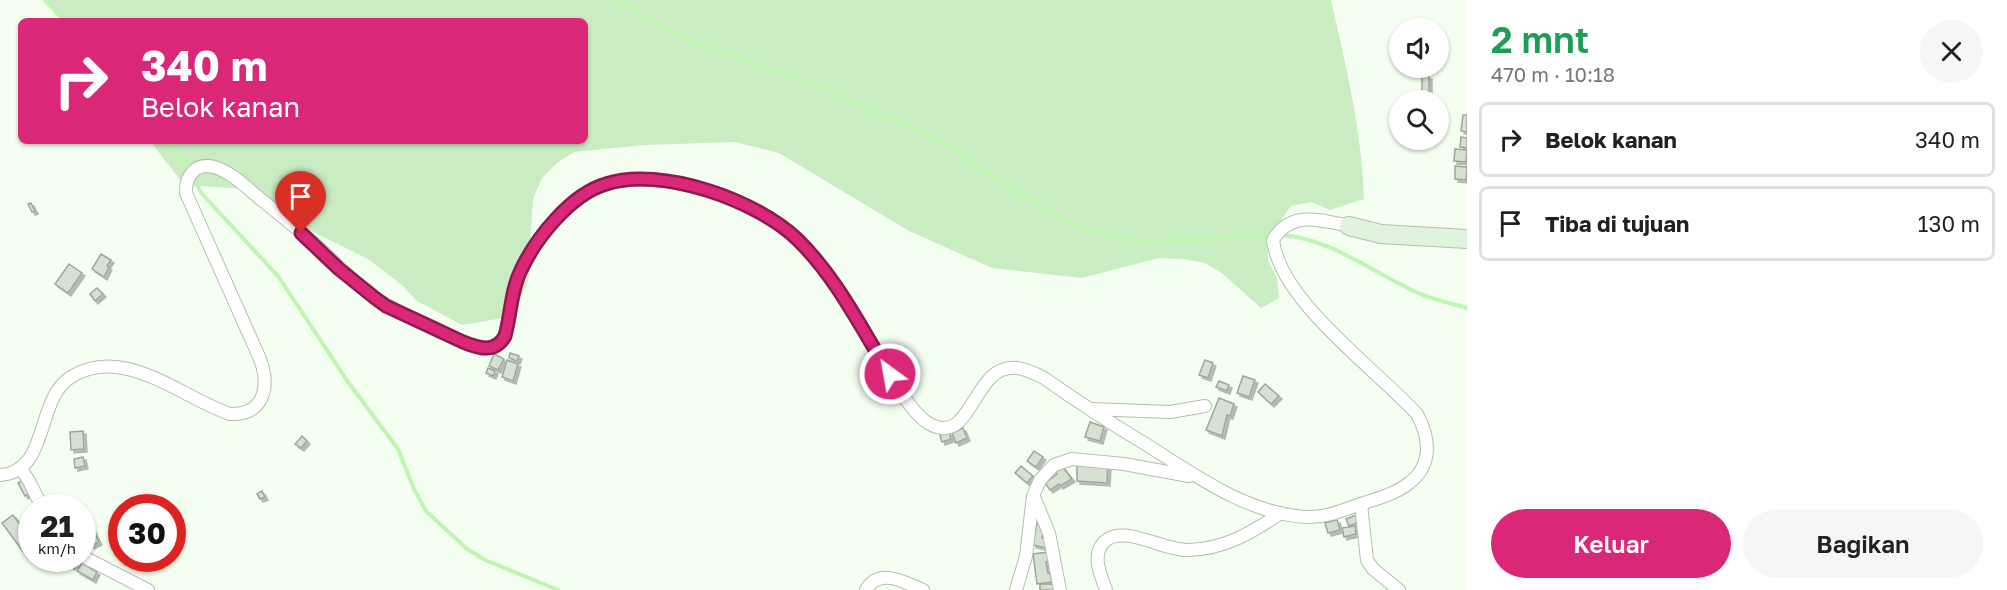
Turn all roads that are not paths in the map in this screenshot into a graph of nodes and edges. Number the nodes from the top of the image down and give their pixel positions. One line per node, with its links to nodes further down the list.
1 (1349, 226): 2 (street); 10 (street)
2 (1467, 239)
3 (1205, 406): 4 (street)
4 (1090, 409): 5 (street); 7 (street)
5 (21, 469): 6 (street); 8 (street)
6 (0, 475)
7 (1195, 477): 9 (street); 11 (street)
8 (36, 494)
9 (1033, 496): 16 (street); 17 (street)
10 (1361, 504): 11 (street); 19 (street)
11 (1281, 513): 18 (street)
12 (96, 563): 13 (street)
13 (148, 590)
14 (866, 590): 15 (street)
15 (923, 590)
16 (1016, 590)
17 (1060, 590)
18 (1106, 590)
19 (1399, 590)

